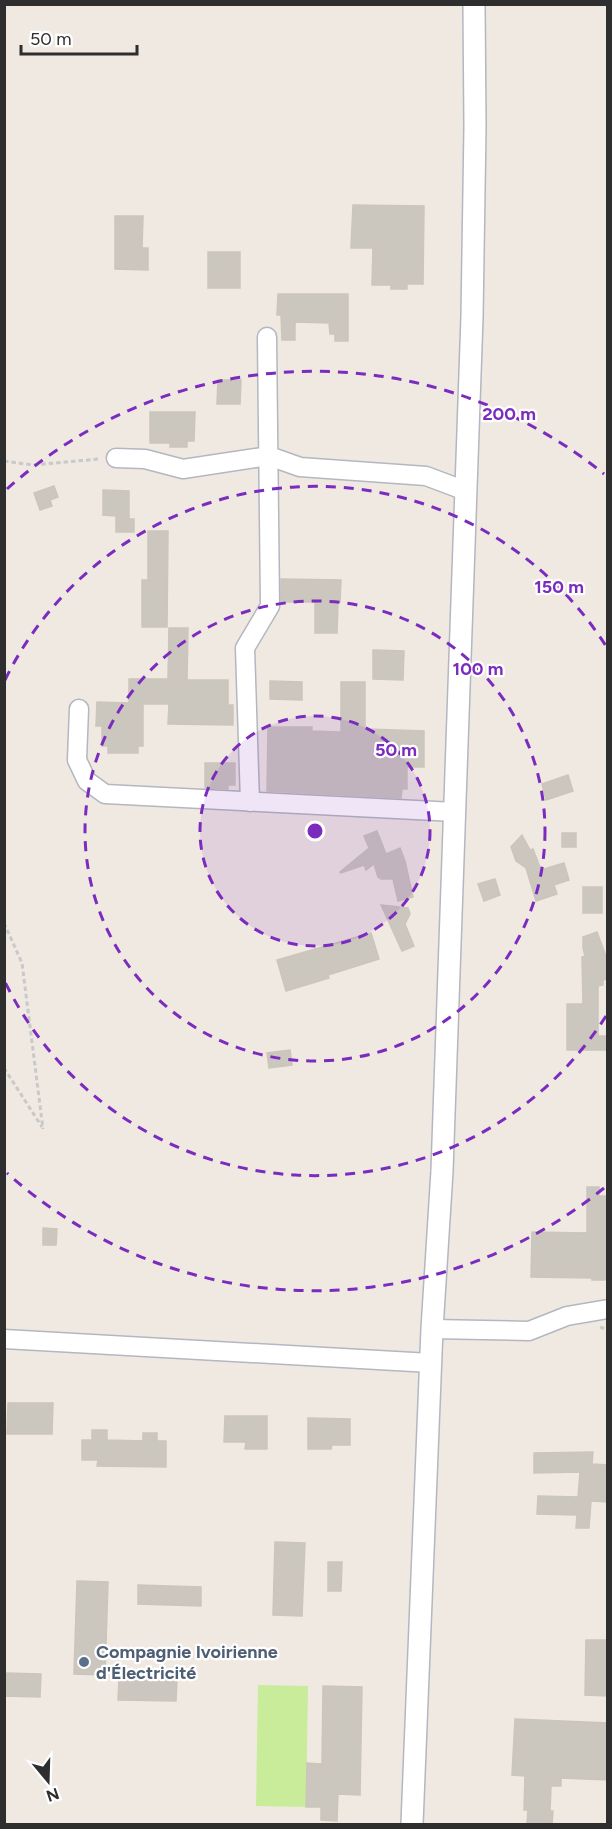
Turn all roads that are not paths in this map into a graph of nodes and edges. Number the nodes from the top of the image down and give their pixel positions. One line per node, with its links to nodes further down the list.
1 (474, 4): 5 (street)
2 (267, 337): 3 (street)
3 (269, 456): 4 (street); 5 (street); 7 (street)
4 (116, 458)
5 (466, 491): 8 (street)
6 (79, 709): 7 (street)
7 (250, 802): 8 (street)
8 (455, 812): 10 (street)
9 (608, 1309): 10 (street)
10 (432, 1329): 12 (street)
11 (4, 1340): 12 (street)
12 (431, 1363): 13 (street)
13 (412, 1824)

